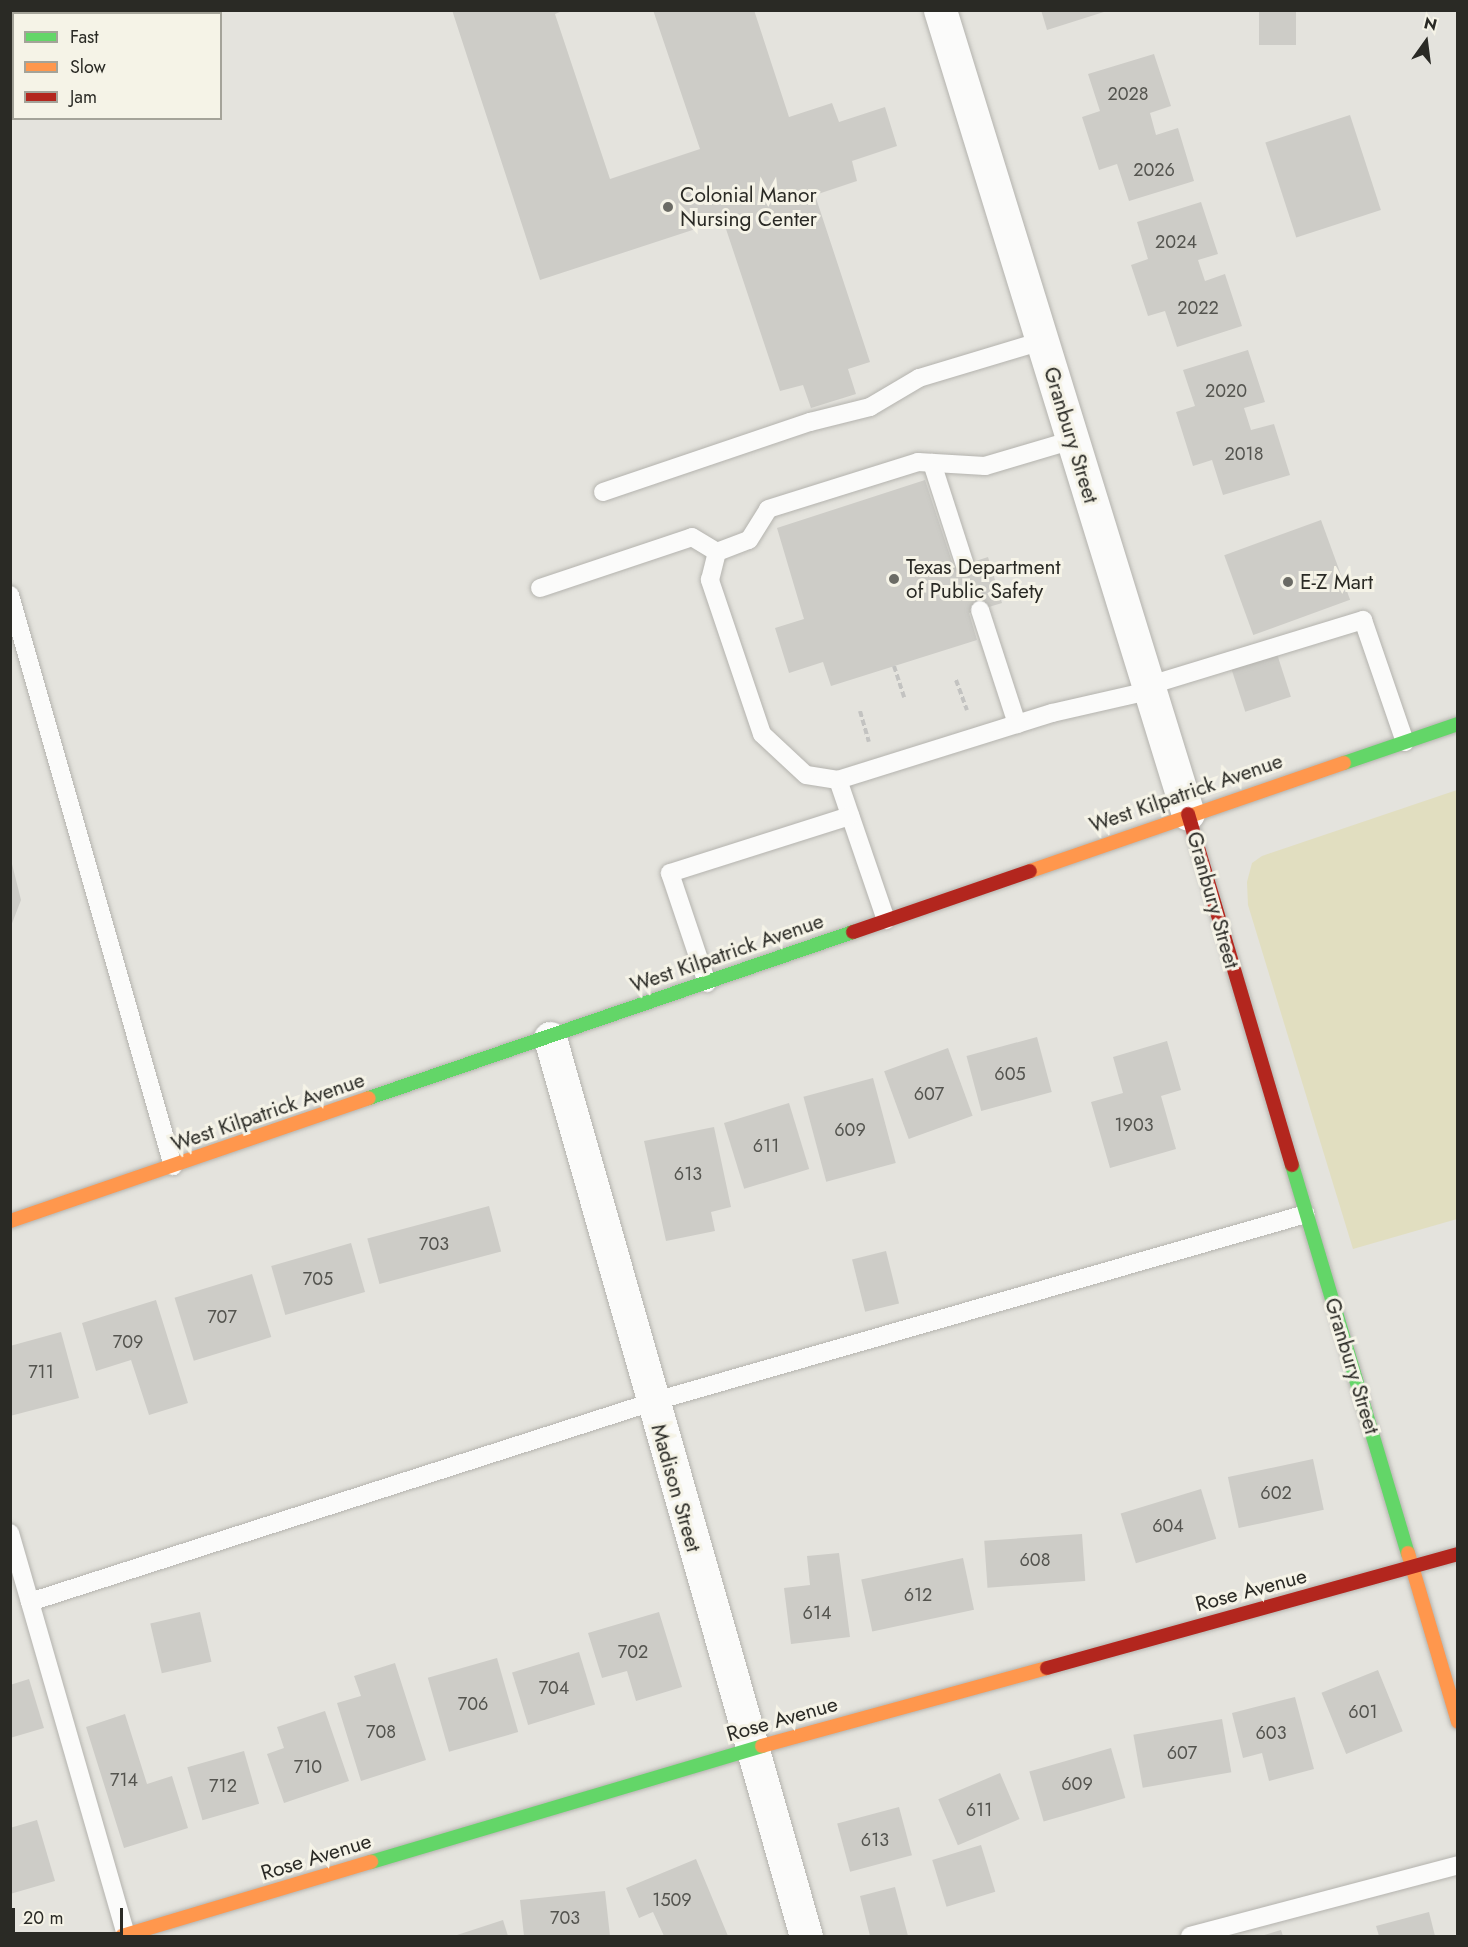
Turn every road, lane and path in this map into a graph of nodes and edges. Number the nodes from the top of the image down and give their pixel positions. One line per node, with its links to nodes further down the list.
1 (940, 10): 2 (street, Granbury Street)
2 (1042, 341): 3 (street, Granbury Street); 5 (lane)
3 (1073, 440): 4 (lane); 12 (street, Granbury Street)
4 (932, 463): 6 (lane); 7 (lane)
5 (603, 492)
6 (717, 552): 8 (lane); 17 (lane)
7 (965, 565)
8 (540, 588)
9 (10, 595): 23 (lane)
10 (980, 610): 14 (lane)
11 (894, 666): 13 (path)
12 (1148, 689): 14 (lane); 16 (lane); 18 (street, Granbury Street)
13 (904, 697)
14 (1017, 724): 17 (lane)
15 (1458, 724): 16 (street, West Kilpatrick Avenue)
16 (1405, 742): 18 (street, West Kilpatrick Avenue)
17 (838, 780): 19 (lane)
18 (1188, 814): 20 (street, West Kilpatrick Avenue); 24 (street, Granbury Street)
19 (850, 816): 20 (lane); 21 (lane)
20 (886, 920): 21 (street, West Kilpatrick Avenue)
21 (707, 983): 22 (street, West Kilpatrick Avenue)
22 (550, 1038): 23 (street, West Kilpatrick Avenue); 26 (street, Madison Street)
23 (173, 1166): 25 (street, West Kilpatrick Avenue)
24 (1306, 1214): 26 (lane); 29 (street, Granbury Street)
25 (10, 1221)
26 (652, 1402): 30 (lane); 32 (street, Madison Street)
27 (10, 1533): 30 (lane)
28 (1458, 1554): 29 (street, Rose Avenue)
29 (1412, 1567): 31 (street, Granbury Street); 32 (street, Rose Avenue)
30 (30, 1602): 34 (lane)
31 (1458, 1722)
32 (749, 1750): 34 (street, Rose Avenue); 35 (street, Madison Street)
33 (1458, 1865): 36 (lane)
34 (124, 1936)
35 (806, 1936)
36 (1190, 1936)

